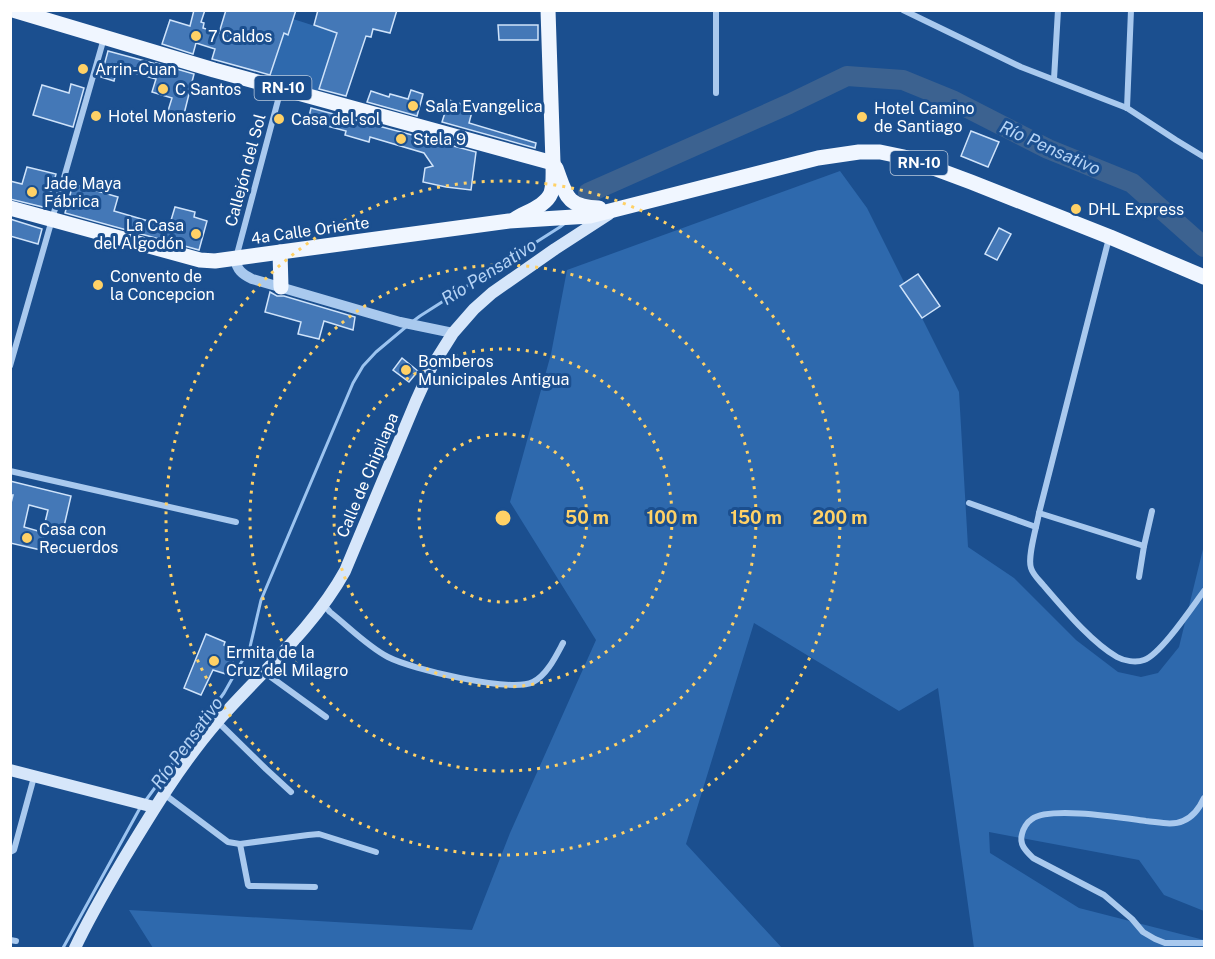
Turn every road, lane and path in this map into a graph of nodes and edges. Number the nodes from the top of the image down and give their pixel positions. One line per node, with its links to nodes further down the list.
1 (14, 10): 7 (main road, RN-10)
2 (548, 10): 13 (main road)
3 (716, 10): 10 (street)
4 (903, 10): 8 (street)
5 (1058, 10): 8 (street)
6 (1131, 10): 11 (street)
7 (104, 37): 9 (main road, RN-10); 17 (street)
8 (1054, 79): 11 (street)
9 (281, 88): 13 (main road, RN-10); 21 (street, Callejón del Sol)
10 (716, 93)
11 (1127, 108): 12 (street)
12 (1204, 157)
13 (553, 163): 16 (main road); 18 (main road)
14 (10, 208): 17 (main road, 4a Calle Oriente / RN-10)
15 (619, 208): 16 (main road, RN-10); 19 (main road, RN-10); 24 (main road, Calle de Chipilapa / RN-10)
16 (572, 211): 18 (main road, 4a Calle Oriente / RN-10)
17 (52, 220): 21 (main road, 4a Calle Oriente / RN-10); 25 (street)
18 (510, 222): 20 (main road, 4a Calle Oriente / RN-10)
19 (1110, 237): 22 (main road, RN-10); 29 (street)
20 (279, 252): 21 (main road, 4a Calle Oriente / RN-10); 23 (main road)
21 (236, 259): 23 (street)
22 (1204, 277)
23 (280, 287): 24 (street)
24 (453, 333): 35 (main road, Calle de Chipilapa / RN-10)
25 (10, 366)
26 (10, 471): 30 (street)
27 (969, 503): 31 (street)
28 (1152, 511): 32 (street)
29 (1040, 513): 31 (street); 32 (street)
30 (236, 522)
31 (1036, 527): 34 (street)
32 (1144, 546): 33 (street)
33 (1139, 577)
34 (1204, 591)
35 (324, 605): 36 (street); 37 (main road, Calle de Chipilapa / RN-10)
36 (563, 643)
37 (264, 672): 38 (street); 39 (main road, Calle de Chipilapa / RN-10)
38 (326, 717)
39 (218, 722): 42 (main road, Calle de Chipilapa / RN-10); 43 (street)
40 (10, 770): 41 (main road)
41 (34, 776): 45 (main road); 47 (street)
42 (167, 789): 45 (main road, Calle de Chipilapa / RN-10); 46 (street)
43 (291, 792)
44 (1204, 798): 50 (street)
45 (150, 806): 51 (main road, Calle de Chipilapa / RN-10)
46 (240, 844): 48 (street); 49 (street)
47 (10, 852)
48 (376, 852)
49 (315, 887)
50 (1204, 943)
51 (75, 948)

